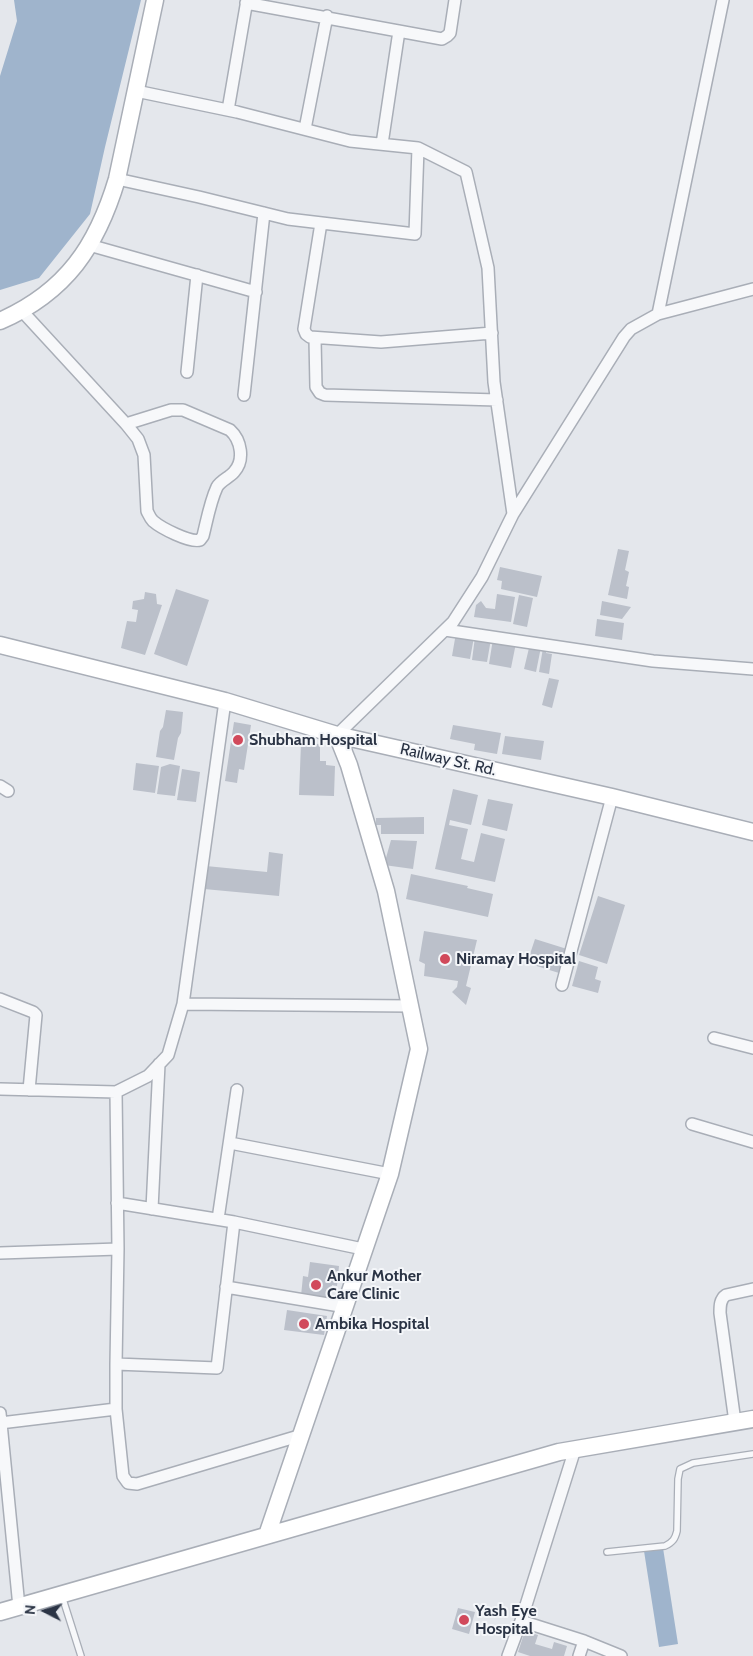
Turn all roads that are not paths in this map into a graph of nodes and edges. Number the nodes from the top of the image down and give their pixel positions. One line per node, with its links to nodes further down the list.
1 (155, 0): 7 (street)
2 (454, 0): 6 (street)
3 (723, 0): 20 (street)
4 (247, 1): 5 (street); 8 (street)
5 (327, 16): 6 (street); 9 (street)
6 (399, 31): 10 (street)
7 (136, 91): 8 (street); 12 (street)
8 (228, 110): 9 (street)
9 (305, 129): 10 (street)
10 (382, 144): 11 (street)
11 (418, 148): 14 (street); 22 (street)
12 (117, 179): 13 (street); 15 (street)
13 (264, 213): 14 (street); 18 (street)
14 (321, 223): 23 (street)
15 (89, 246): 16 (street); 19 (street)
16 (197, 275): 18 (street); 24 (street)
17 (753, 289): 20 (street)
18 (256, 292): 25 (street)
19 (22, 311): 21 (street); 27 (street)
20 (658, 314): 28 (street)
21 (0, 321)
22 (492, 334): 23 (street); 26 (street)
23 (316, 338): 26 (street)
24 (187, 372)
25 (244, 395)
26 (497, 400): 28 (street)
27 (126, 424): 27 (street)
28 (513, 514): 29 (street)
29 (445, 630): 31 (street); 33 (street)
30 (0, 645): 32 (street, Railway St. Rd.)
31 (753, 669)
32 (225, 701): 33 (street, Railway St. Rd.); 38 (street)
33 (337, 735): 34 (street, Railway St. Rd.); 39 (street)
34 (612, 796): 35 (street, Railway St. Rd.); 36 (street)
35 (753, 832)
36 (562, 985)
37 (0, 999): 44 (street)
38 (183, 1004): 39 (street); 42 (street)
39 (410, 1006): 50 (street)
40 (714, 1038): 41 (street)
41 (753, 1048)
42 (160, 1064): 46 (street); 52 (street)
43 (0, 1089): 44 (street)
44 (29, 1090): 46 (street)
45 (237, 1090): 49 (street)
46 (116, 1092): 51 (street)
47 (692, 1124): 48 (street)
48 (753, 1142)
49 (230, 1143): 50 (street); 53 (street)
50 (390, 1174): 56 (street)
51 (117, 1203): 52 (street); 55 (street)
52 (152, 1209): 53 (street)
53 (218, 1219): 54 (street)
54 (234, 1222): 56 (street); 58 (street)
55 (118, 1249): 57 (street); 61 (street)
56 (363, 1249): 60 (street)
57 (0, 1253)
58 (226, 1287): 60 (street); 61 (street)
59 (753, 1289): 65 (street)
60 (346, 1308): 66 (street)
61 (116, 1364): 62 (street)
62 (116, 1410): 64 (street); 66 (street)
63 (753, 1419): 65 (street)
64 (0, 1420): 72 (street)
65 (735, 1422): 67 (street)
66 (302, 1435): 69 (street)
67 (575, 1449): 69 (street); 74 (street)
68 (753, 1454): 70 (lane)
69 (267, 1535): 71 (street)
70 (607, 1552)
71 (61, 1594): 72 (street); 76 (lane)
72 (19, 1607): 73 (street)
73 (0, 1612)
74 (520, 1621): 75 (street); 77 (street)
75 (584, 1641): 78 (street); 79 (street)
76 (81, 1656)
77 (508, 1656)
78 (579, 1656)
79 (621, 1656)

